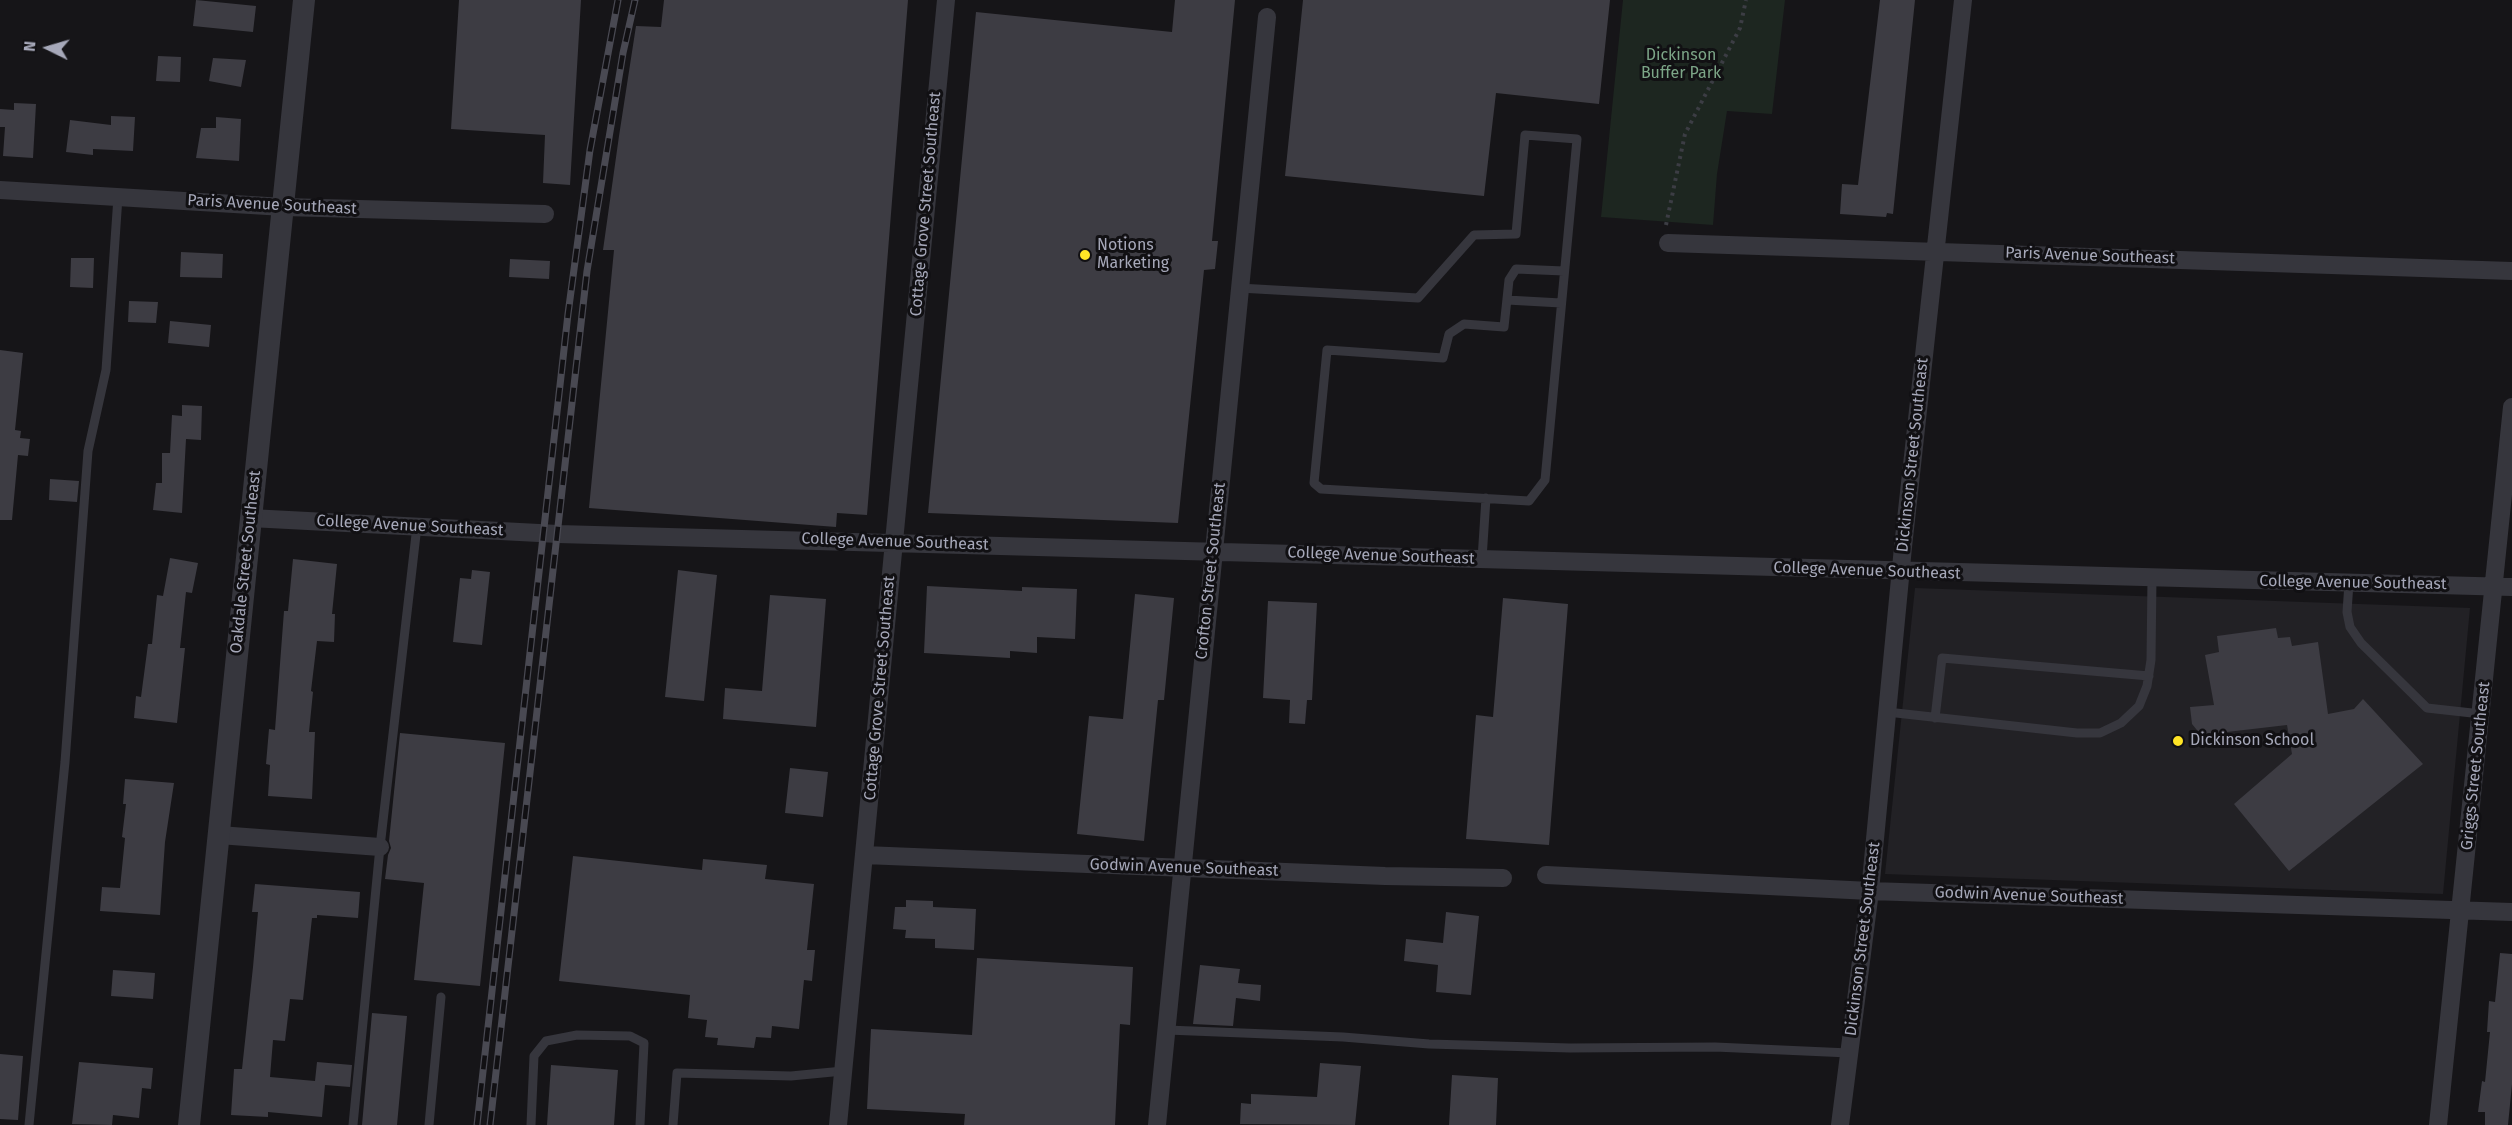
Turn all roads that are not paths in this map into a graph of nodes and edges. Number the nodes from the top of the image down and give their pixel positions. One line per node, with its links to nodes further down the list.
1 (304, 0): 7 (street, Oakdale Street Southeast)
2 (946, 0): 20 (street, Cottage Grove Street Southeast)
3 (1963, 0): 10 (street, Dickinson Street Southeast)
4 (1267, 17): 13 (street, Crofton Street Southeast)
5 (0, 190): 6 (street, Paris Avenue Southeast)
6 (118, 197): 7 (street, Paris Avenue Southeast); 45 (lane)
7 (284, 207): 8 (street, Paris Avenue Southeast); 18 (street, Oakdale Street Southeast)
8 (545, 214)
9 (1668, 243): 10 (street, Paris Avenue Southeast)
10 (1935, 251): 12 (street, Paris Avenue Southeast); 23 (street, Dickinson Street Southeast)
11 (1564, 271): 13 (lane); 14 (lane); 15 (lane)
12 (2512, 271)
13 (1239, 288): 21 (street, Crofton Street Southeast)
14 (1507, 300): 15 (lane); 17 (lane)
15 (1561, 303): 17 (lane)
16 (2512, 407): 26 (street, Griggs Street Southeast)
17 (1486, 498): 22 (lane)
18 (250, 518): 19 (street, College Avenue Southeast); 32 (street, Oakdale Street Southeast)
19 (417, 526): 20 (street, College Avenue Southeast); 33 (lane)
20 (894, 542): 21 (street, College Avenue Southeast); 34 (street, Cottage Grove Street Southeast)
21 (1213, 552): 22 (street, College Avenue Southeast); 35 (street, Crofton Street Southeast)
22 (1482, 559): 23 (street, College Avenue Southeast)
23 (1900, 572): 24 (street, College Avenue Southeast); 29 (street, Dickinson Street Southeast)
24 (2152, 578): 25 (street, College Avenue Southeast); 28 (lane)
25 (2349, 583): 26 (street, College Avenue Southeast); 30 (lane)
26 (2493, 586): 27 (street, College Avenue Southeast); 30 (street, Griggs Street Southeast)
27 (2512, 587)
28 (2149, 676): 31 (lane); 31 (lane)
29 (1887, 712): 31 (lane); 38 (street, Dickinson Street Southeast)
30 (2481, 714): 39 (street, Griggs Street Southeast)
31 (1935, 718)
32 (219, 835): 33 (street); 46 (street, Oakdale Street Southeast)
33 (380, 847): 47 (lane)
34 (864, 855): 35 (street, Godwin Avenue Southeast); 44 (street, Cottage Grove Street Southeast)
35 (1182, 867): 37 (street, Godwin Avenue Southeast); 42 (street, Crofton Street Southeast)
36 (1546, 875): 38 (street, Godwin Avenue Southeast)
37 (1503, 878)
38 (1870, 891): 39 (street, Godwin Avenue Southeast); 43 (street, Dickinson Street Southeast)
39 (2462, 910): 40 (street, Godwin Avenue Southeast); 55 (street, Griggs Street Southeast)
40 (2512, 912)
41 (441, 998): 48 (lane)
42 (1167, 1030): 43 (lane); 53 (street, Crofton Street Southeast)
43 (1849, 1053): 54 (street, Dickinson Street Southeast)
44 (843, 1071): 51 (lane); 52 (street, Cottage Grove Street Southeast)
45 (29, 1125)
46 (189, 1125)
47 (353, 1125)
48 (429, 1125)
49 (531, 1125): 50 (lane)
50 (640, 1125)
51 (673, 1125)
52 (838, 1125)
53 (1157, 1125)
54 (1840, 1125)
55 (2438, 1125)

